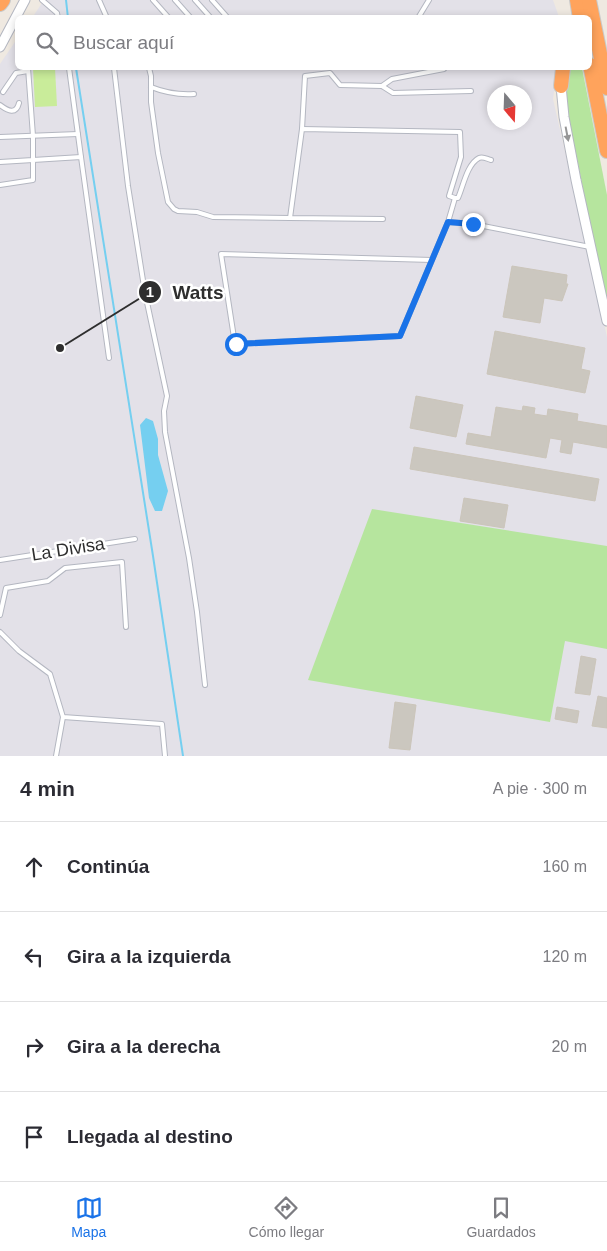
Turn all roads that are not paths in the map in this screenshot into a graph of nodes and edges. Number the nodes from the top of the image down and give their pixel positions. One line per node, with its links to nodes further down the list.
1 (3, 0): 13 (highway)
2 (25, 0): 14 (street)
3 (42, 0): 15 (lane)
4 (99, 0): 16 (lane)
5 (153, 0): 17 (lane)
6 (175, 0): 18 (lane)
7 (195, 0): 19 (lane)
8 (212, 0): 20 (lane)
9 (429, 0): 21 (lane)
10 (571, 0): 22 (highway)
11 (577, 0): 23 (highway)
12 (591, 0): 26 (highway); 38 (highway)
13 (0, 4)
14 (17, 15)
15 (57, 15)
16 (105, 15)
17 (166, 15)
18 (188, 15)
19 (208, 15)
20 (225, 15)
21 (420, 15)
22 (572, 15)
23 (580, 15)
24 (15, 19): 25 (street)
25 (0, 48)
26 (607, 48)
27 (25, 70): 40 (lane)
28 (28, 70): 46 (lane)
29 (69, 70): 45 (lane)
30 (114, 70): 67 (lane)
31 (149, 70): 37 (lane)
32 (439, 70): 35 (lane)
33 (563, 70): 36 (highway)
34 (591, 70): 48 (highway)
35 (382, 86): 39 (lane); 44 (lane)
36 (562, 86): 58 (street, one-way to 58)
37 (151, 87): 41 (lane); 55 (lane)
38 (607, 88)
39 (472, 91)
40 (4, 92)
41 (194, 94)
42 (19, 103): 43 (lane)
43 (0, 105)
44 (302, 128): 54 (lane); 55 (lane)
45 (78, 134): 46 (lane); 49 (lane)
46 (33, 136): 47 (lane); 50 (lane)
47 (0, 137)
48 (607, 151)
49 (81, 157): 50 (lane); 61 (lane)
50 (33, 160): 52 (lane); 53 (lane)
51 (491, 160): 54 (lane)
52 (0, 162)
53 (0, 185)
54 (455, 198): 57 (lane)
55 (290, 218): 56 (lane)
56 (383, 219)
57 (448, 222): 58 (lane); 59 (lane)
58 (590, 247): 60 (street)
59 (432, 260): 59 (lane)
60 (607, 321)
61 (109, 358)
62 (135, 538): 63 (lane, La Divisa)
63 (0, 560)
64 (0, 615): 65 (lane)
65 (126, 627)
66 (0, 632): 68 (lane)
67 (205, 685)
68 (63, 717): 69 (lane); 70 (lane)
69 (56, 756)
70 (165, 756)

